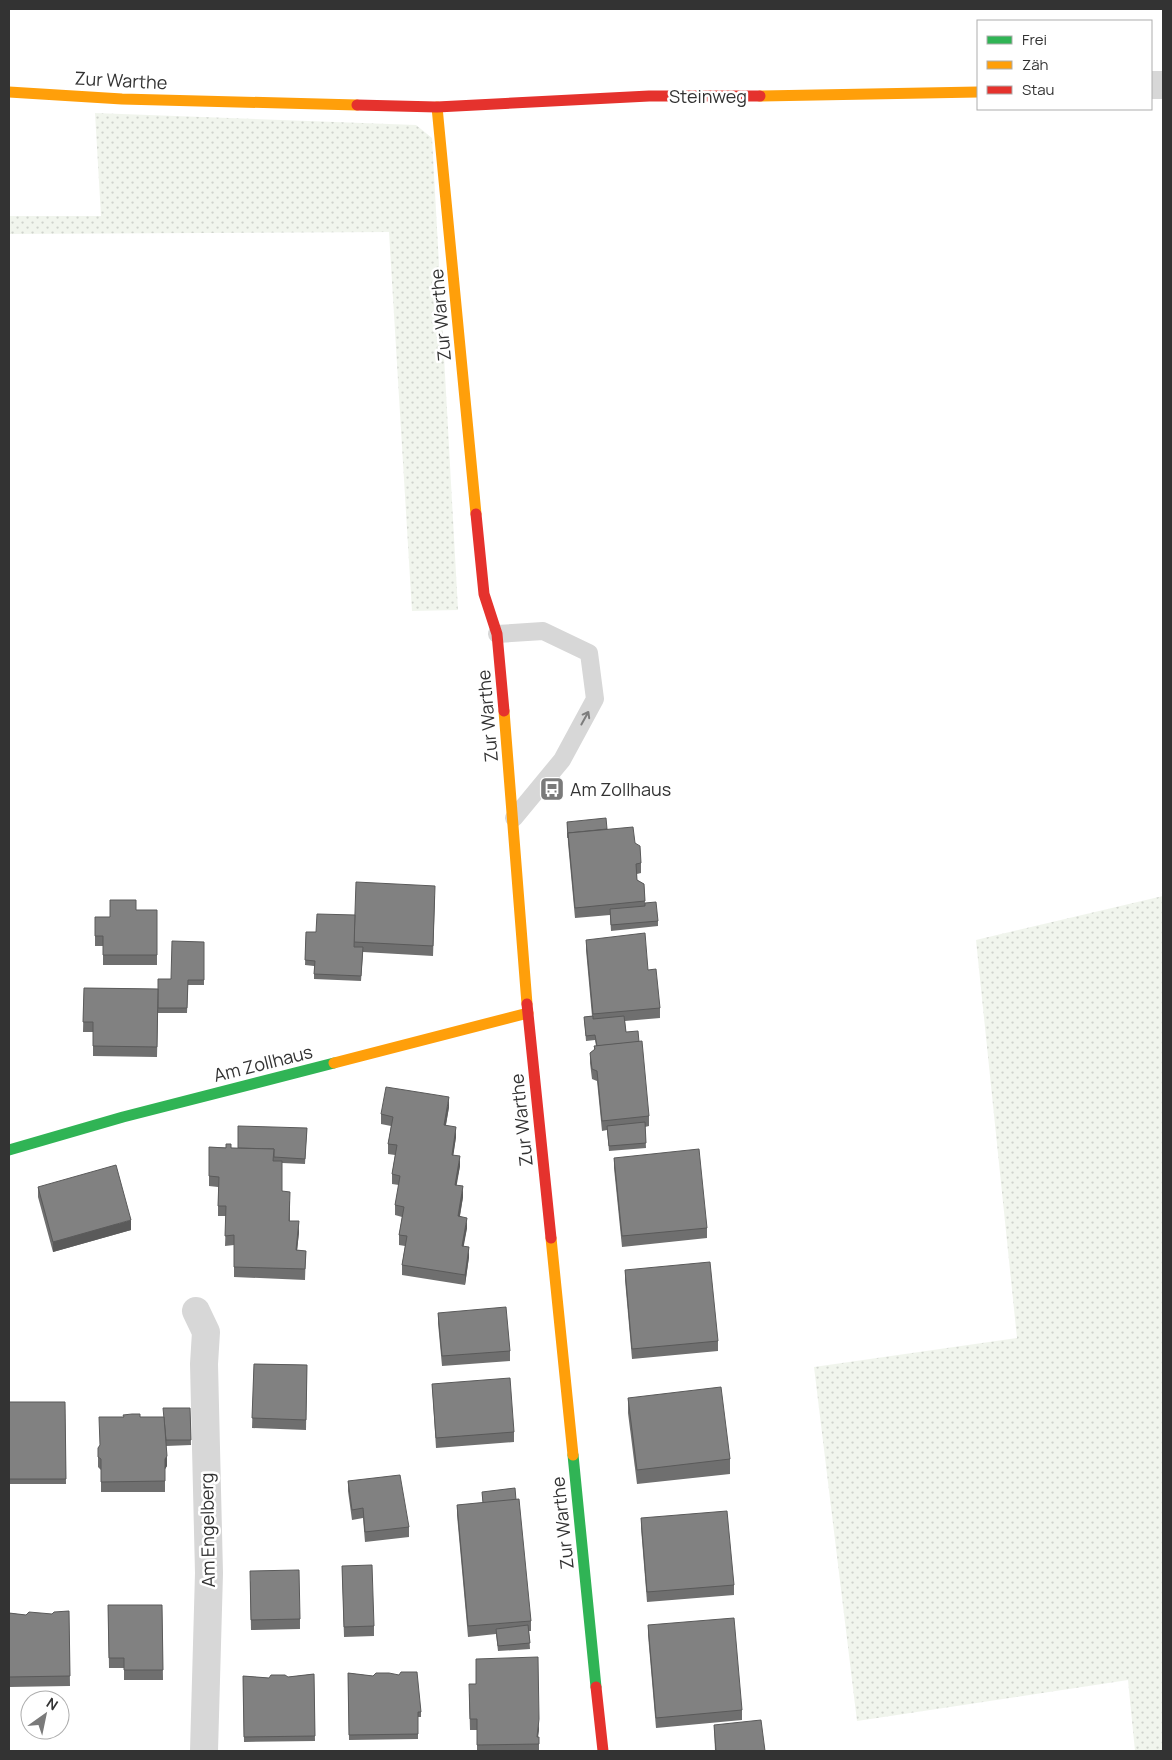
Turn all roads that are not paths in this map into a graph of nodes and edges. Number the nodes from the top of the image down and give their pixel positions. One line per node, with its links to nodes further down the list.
1 (9, 92): 3 (street, Zur Warthe)
2 (977, 92): 3 (street, Steinweg)
3 (437, 107): 4 (street, Zur Warthe)
4 (497, 634): 5 (street, Zur Warthe); 5 (lane, one-way to 4)
5 (514, 818): 6 (street, Zur Warthe)
6 (528, 1013): 7 (street, Am Zollhaus); 10 (street, Zur Warthe)
7 (9, 1150)
8 (196, 1311): 9 (street, Am Engelberg)
9 (204, 1751)
10 (603, 1751)

